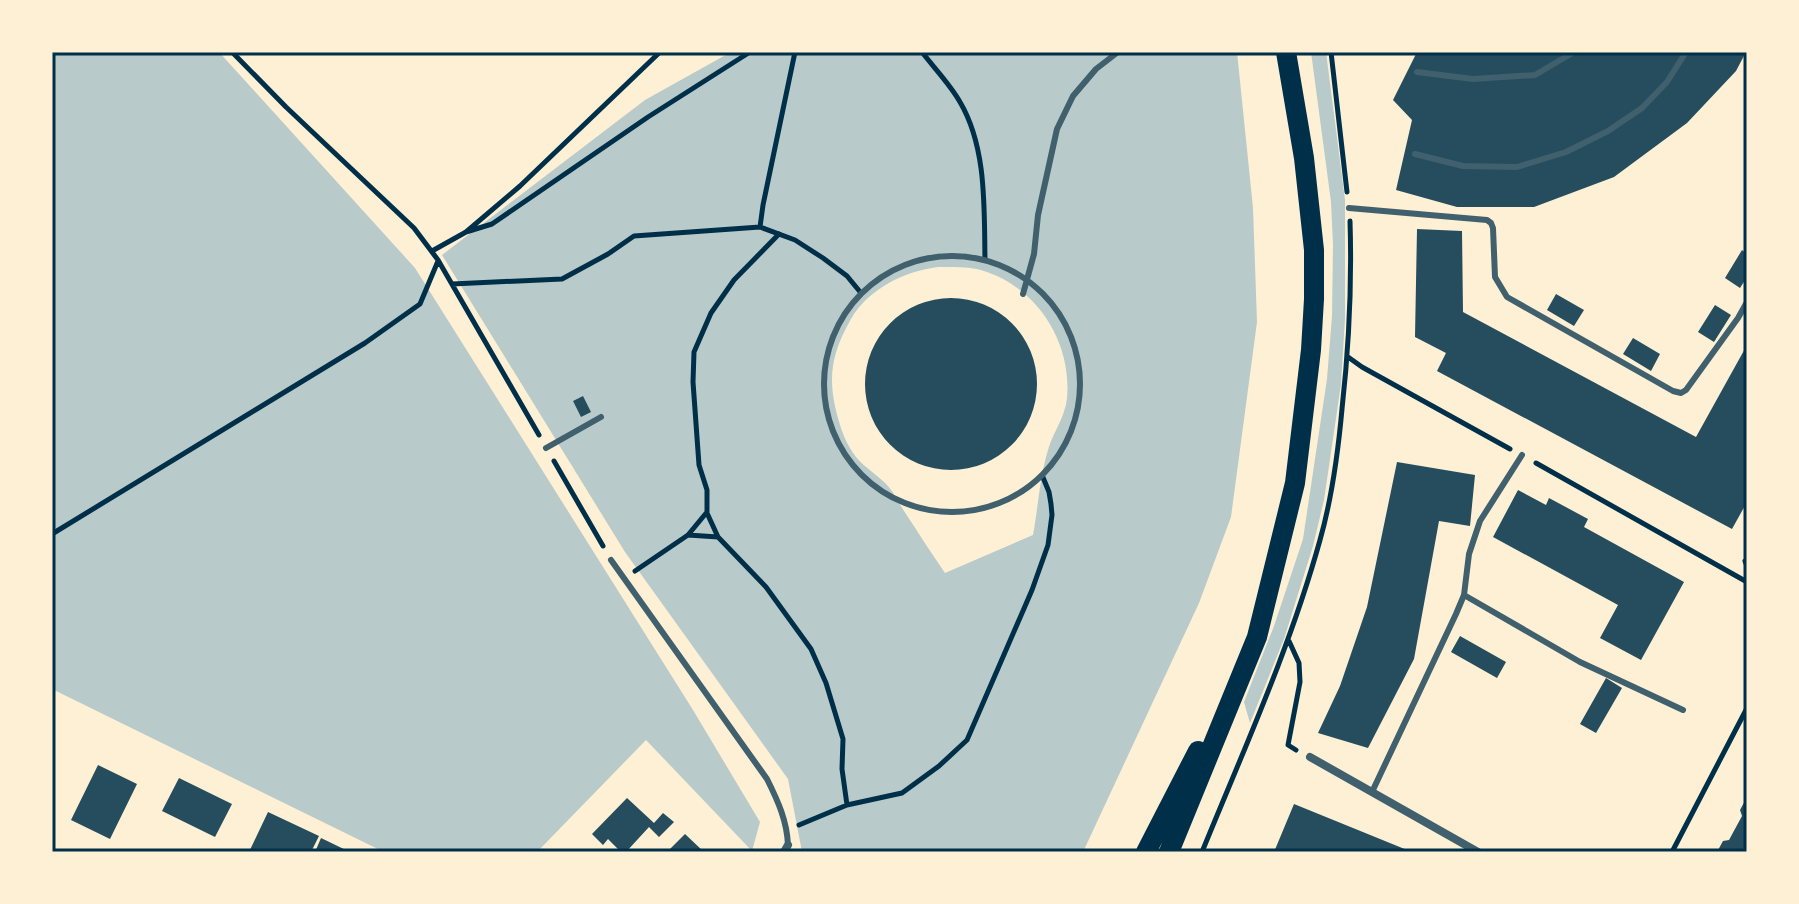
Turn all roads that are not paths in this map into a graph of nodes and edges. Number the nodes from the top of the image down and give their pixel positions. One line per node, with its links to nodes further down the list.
1 (1118, 52): 8 (lane)
2 (1286, 52): 16 (main road)
3 (1574, 52): 5 (lane)
4 (1686, 52): 6 (lane)
5 (1417, 72)
6 (1415, 154)
7 (1349, 208): 10 (lane)
8 (1028, 280): 8 (lane); 9 (lane)
9 (1023, 294)
10 (1747, 302)
11 (601, 417): 12 (lane)
12 (546, 448)
13 (1522, 455): 15 (lane)
14 (611, 560): 20 (lane)
15 (1464, 595): 17 (lane); 19 (lane)
16 (1257, 637): 21 (main road); 22 (main road)
17 (1683, 710)
18 (1310, 757): 19 (street)
19 (1372, 792): 23 (street)
20 (786, 849)
21 (1146, 852)
22 (1169, 852)
23 (1478, 852)

